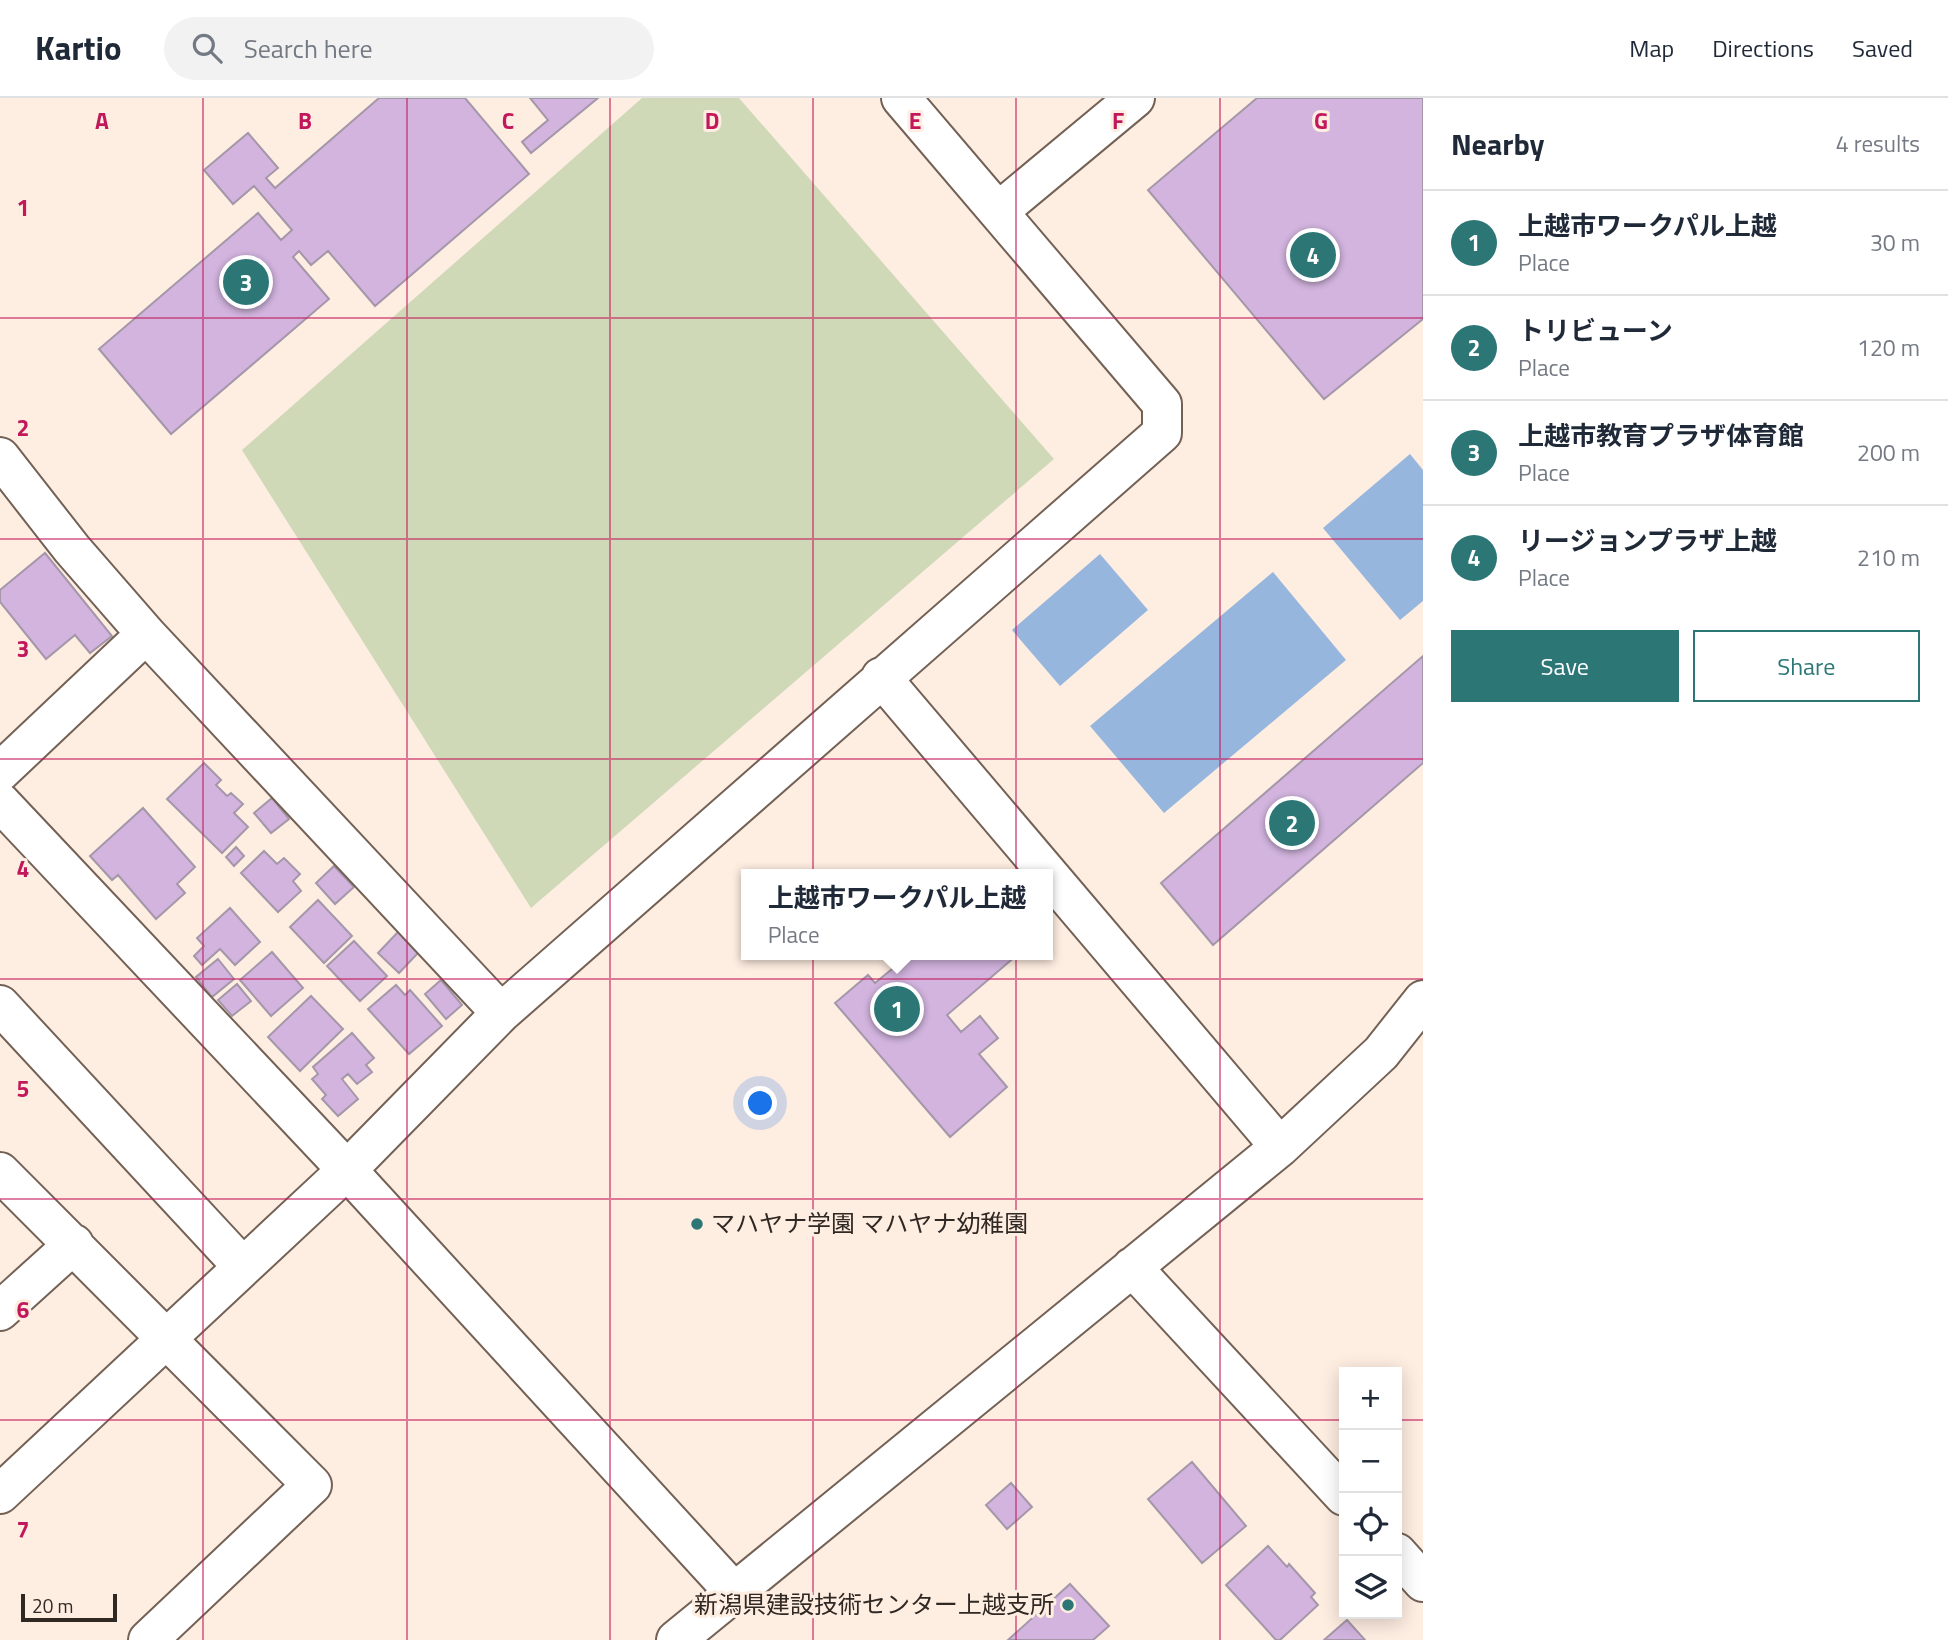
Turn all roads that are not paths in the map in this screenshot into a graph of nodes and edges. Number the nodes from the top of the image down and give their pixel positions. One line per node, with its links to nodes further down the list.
1 (901, 98): 3 (street)
2 (1135, 98): 3 (street)
3 (999, 211): 6 (street)
4 (0, 457): 5 (street)
5 (146, 634): 7 (street); 13 (street)
6 (881, 677): 9 (street); 13 (street)
7 (0, 772)
8 (0, 803): 15 (street)
9 (1044, 869)
10 (1053, 880): 14 (street)
11 (1423, 1000): 14 (street)
12 (0, 1005): 18 (street)
13 (500, 1013): 15 (street)
14 (1280, 1147): 19 (street)
15 (347, 1170): 18 (street); 26 (street)
16 (0, 1172): 17 (street)
17 (74, 1244): 20 (street); 21 (street)
18 (243, 1267): 21 (street)
19 (1132, 1267): 22 (street); 26 (street)
20 (0, 1311)
21 (166, 1338): 23 (street); 27 (street)
22 (1341, 1493)
23 (0, 1494)
24 (1400, 1556): 25 (street)
25 (1423, 1582)
26 (734, 1592): 28 (street)
27 (148, 1640)
28 (677, 1640)

